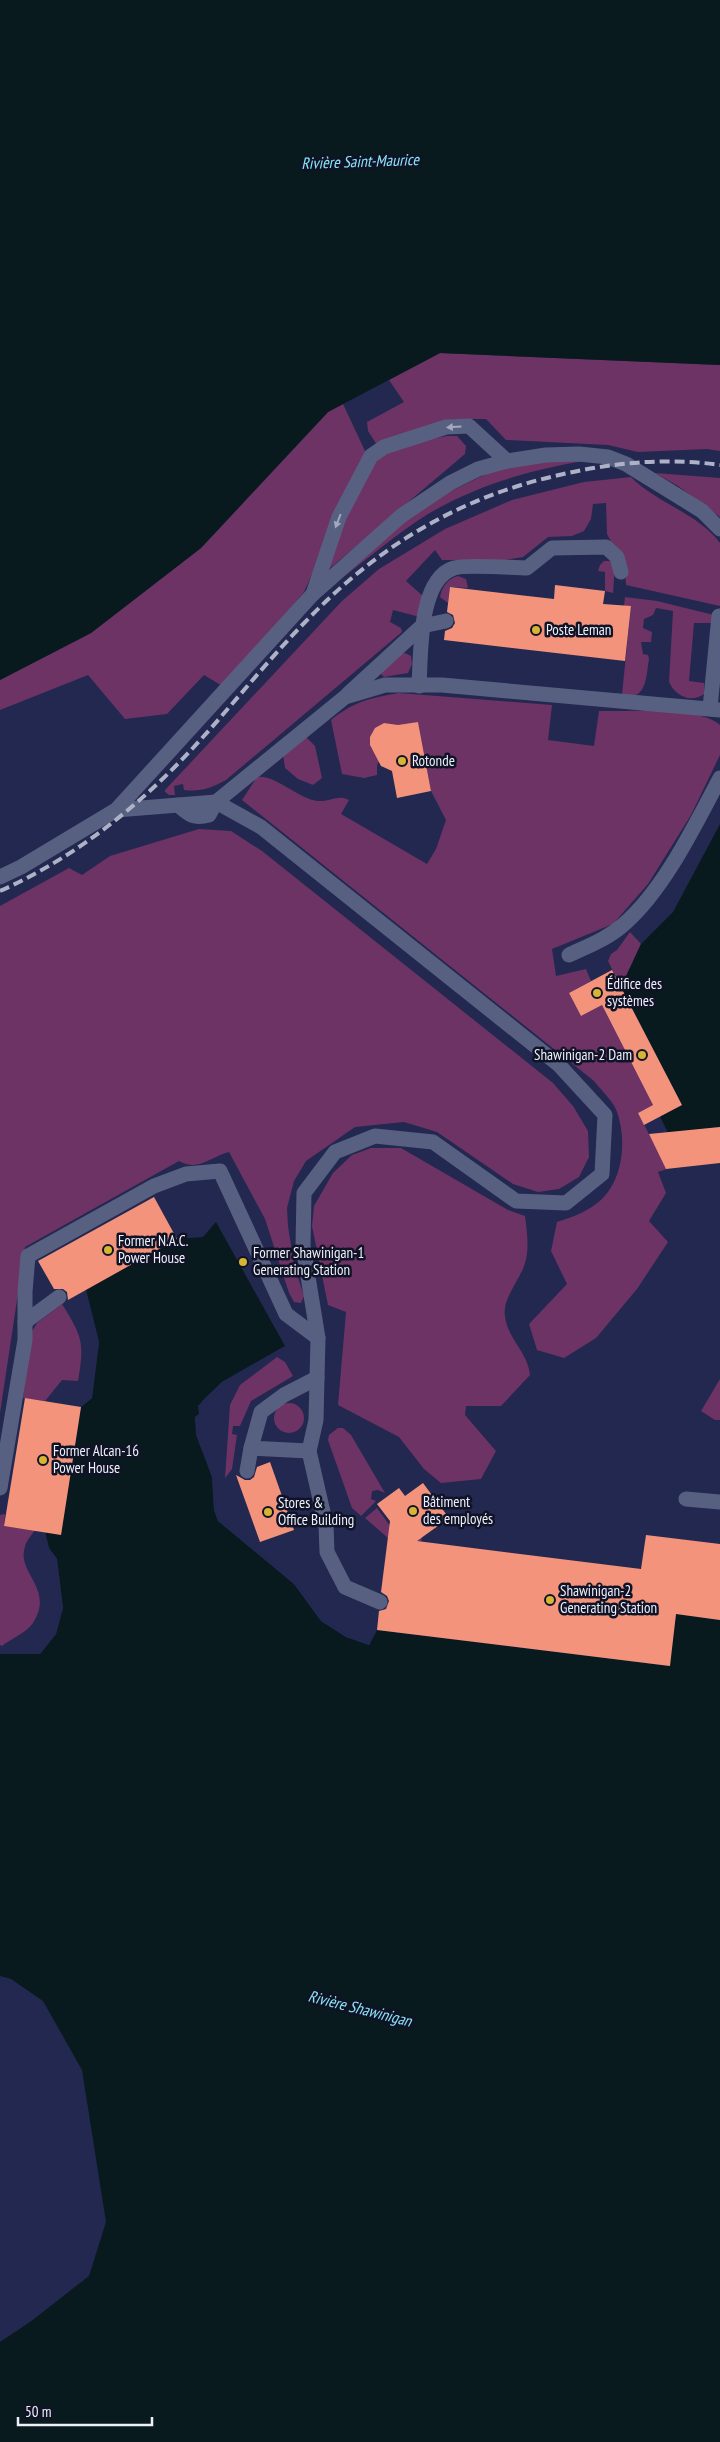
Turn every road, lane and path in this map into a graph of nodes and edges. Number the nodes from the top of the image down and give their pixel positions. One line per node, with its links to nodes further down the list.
1 (507, 461): 2 (street); 4 (street); 4 (street, one-way to 4)
2 (720, 529)
3 (621, 572): 7 (street)
4 (312, 595): 13 (street)
5 (719, 616): 10 (street)
6 (446, 620): 7 (street)
7 (422, 626): 8 (street); 9 (street)
8 (419, 686): 9 (street); 10 (street)
9 (345, 697): 12 (street)
10 (715, 709)
11 (720, 778): 15 (street)
12 (216, 802): 13 (street); 18 (street)
13 (116, 810): 14 (street)
14 (0, 876)
15 (570, 955)
16 (58, 1297): 17 (street)
17 (25, 1322): 18 (street); 23 (street)
18 (318, 1338): 19 (street)
19 (317, 1378): 20 (street); 21 (street)
20 (251, 1448): 21 (street); 22 (street)
21 (309, 1451): 26 (street)
22 (247, 1471)
23 (0, 1488)
24 (686, 1499): 25 (street)
25 (720, 1502)
26 (380, 1602)

